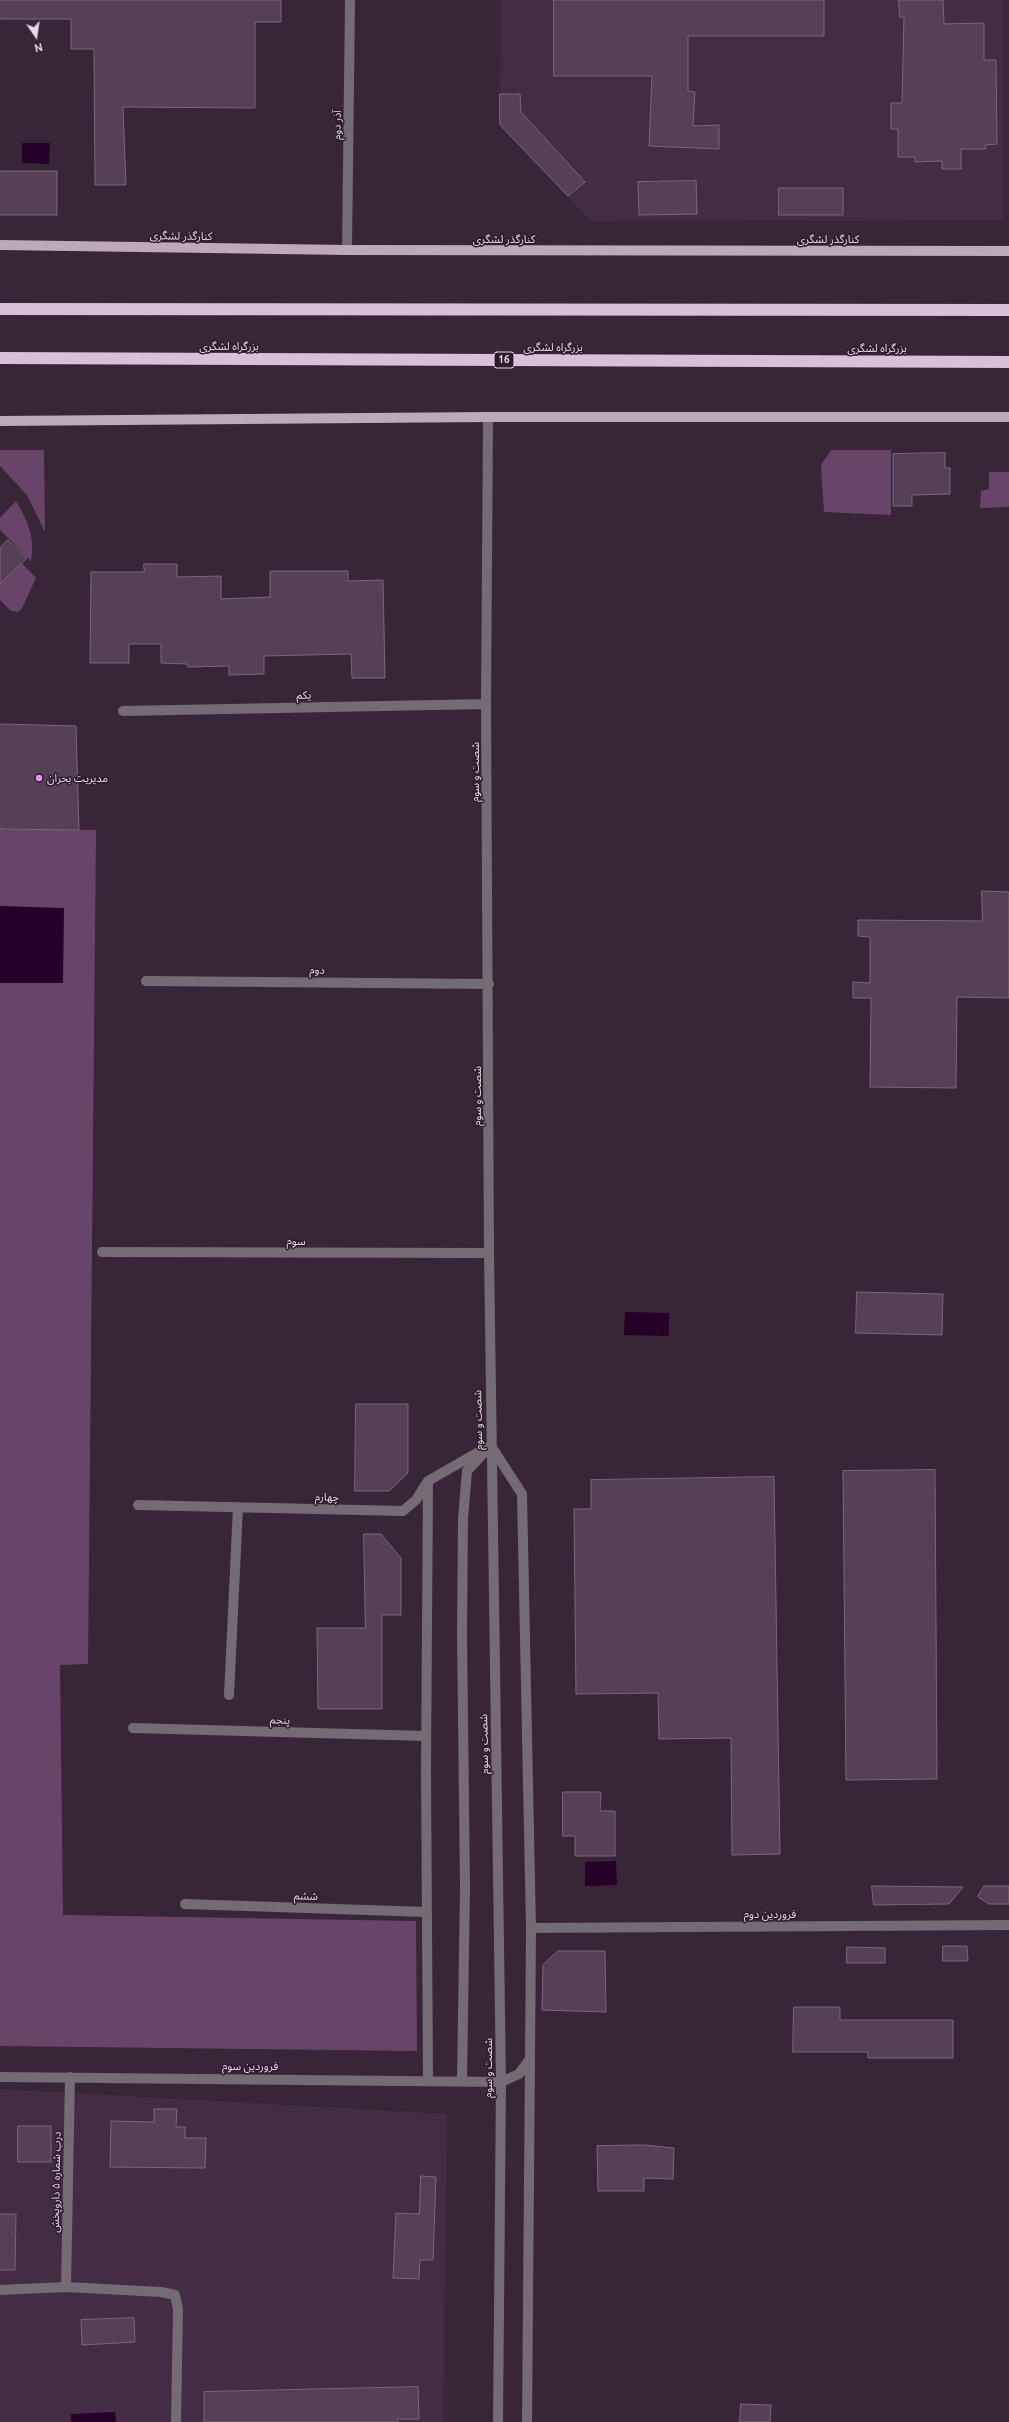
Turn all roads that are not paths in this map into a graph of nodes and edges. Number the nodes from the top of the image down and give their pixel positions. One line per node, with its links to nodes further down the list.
1 (350, 0): 3 (street, آذر دوم)
2 (0, 245): 3 (main road, کنارگذر لشگری)
3 (348, 250): 4 (main road, کنارگذر لشگری)
4 (1009, 252)
5 (0, 309): 6 (highway)
6 (1009, 310)
7 (0, 358): 8 (highway, بزرگراه لشگری / 16)
8 (1009, 362)
9 (488, 417): 10 (main road); 11 (main road); 12 (street, شصت و سوم)
10 (1009, 417)
11 (0, 421)
12 (486, 704): 13 (street, یکم); 15 (street, شصت و سوم)
13 (123, 711)
14 (146, 980): 15 (street, دوم)
15 (489, 984): 17 (street, شصت و سوم)
16 (102, 1252): 17 (street, سوم)
17 (489, 1253): 18 (street, شصت و سوم)
18 (491, 1446): 19 (street, چهارم); 28 (street); 33 (street); 34 (street, شصت و سوم)
19 (428, 1481): 21 (street, چهارم); 24 (street)
20 (138, 1505): 21 (street, چهارم)
21 (238, 1507): 22 (street)
22 (229, 1695)
23 (134, 1728): 24 (street, پنجم)
24 (426, 1736): 26 (street)
25 (185, 1904): 26 (street, ششم)
26 (426, 1912): 32 (street)
27 (1009, 1925): 28 (street, فروردین دوم)
28 (531, 1928): 29 (street)
29 (530, 2059): 34 (street); 39 (street)
30 (0, 2077): 31 (street, فروردین سوم)
31 (70, 2077): 32 (street, فروردین سوم); 35 (street, درب شماره ۵ داروپخش)
32 (428, 2079): 33 (street, فروردین سوم)
33 (462, 2080): 34 (street, فروردین سوم)
34 (501, 2082): 38 (street, شصت و سوم)
35 (66, 2287): 36 (street); 37 (street)
36 (0, 2290)
37 (176, 2422)
38 (498, 2422)
39 (527, 2422)

